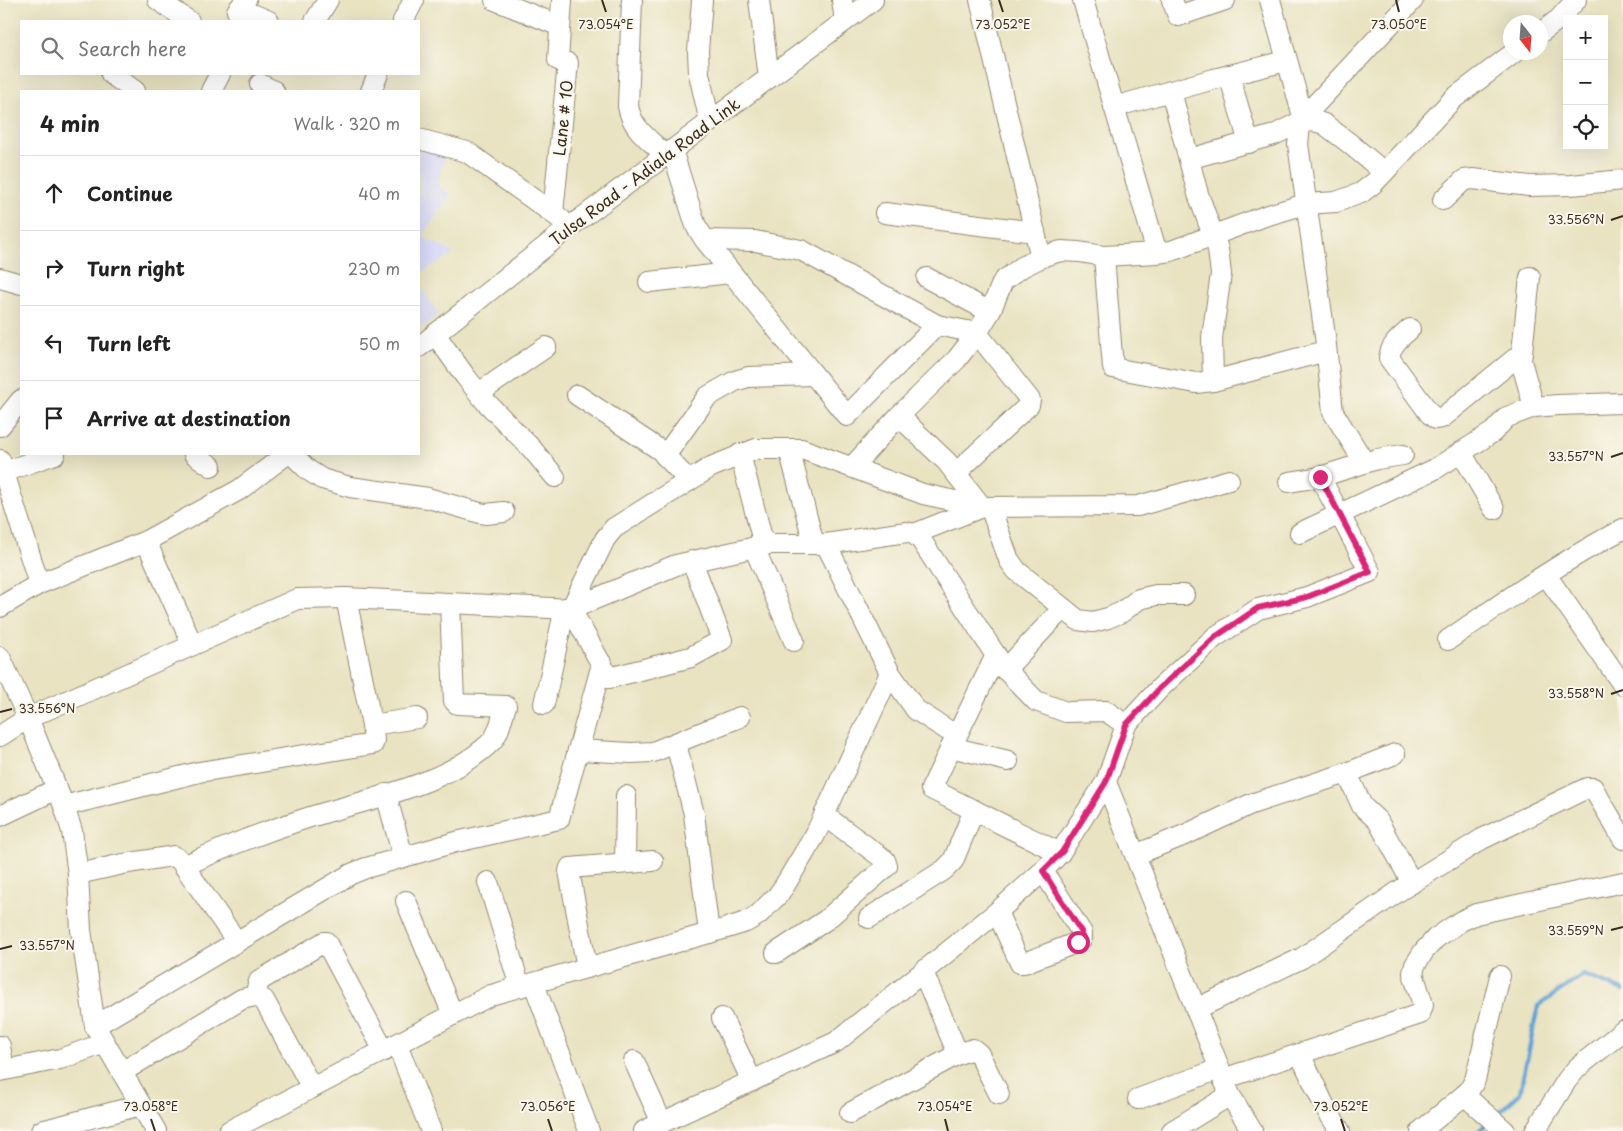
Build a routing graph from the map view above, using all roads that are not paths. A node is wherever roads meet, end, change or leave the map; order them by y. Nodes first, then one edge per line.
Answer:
1 (158, 0) edge
2 (246, 0) edge
3 (328, 0) edge
4 (414, 0) edge
5 (495, 0) edge
6 (562, 0) edge
7 (632, 0) edge
8 (702, 0) edge
9 (759, 0) edge
10 (842, 0) edge
11 (873, 0) edge
12 (980, 0) edge
13 (1083, 0) edge
14 (1172, 0) edge
15 (1225, 0) edge
16 (1270, 0) edge
17 (1413, 0) edge
18 (1576, 0) edge
19 (188, 20) edge
20 (250, 20) edge
21 (250, 20) edge
22 (266, 20) edge
23 (316, 20) edge
24 (404, 20) edge
25 (845, 21) junction
26 (560, 26) junction
27 (1548, 27) edge
28 (1505, 60) edge
29 (1286, 61) junction
30 (112, 75) edge
31 (219, 75) edge
32 (378, 75) edge
33 (1229, 75) junction
34 (769, 78) junction
35 (134, 90) edge
36 (212, 90) edge
37 (371, 90) edge
38 (1171, 91) junction
39 (1114, 107) junction
40 (1304, 120) junction
41 (710, 122) junction
42 (420, 139) edge
43 (1249, 143) junction
44 (668, 153) junction
45 (1189, 159) junction
46 (1384, 172) junction
47 (1623, 180) edge
48 (1443, 200) dead end
49 (1306, 204) junction
50 (553, 213) junction
51 (884, 213) dead end
52 (571, 226) junction
53 (1034, 232) junction
54 (1213, 236) junction
55 (705, 240) junction
56 (1157, 253) junction
57 (1104, 256) junction
58 (1041, 258) junction
59 (731, 273) junction
60 (1530, 277) dead end
61 (0, 278) edge
62 (927, 278) dead end
63 (649, 282) dead end
64 (20, 284) edge
65 (990, 312) junction
66 (937, 325) junction
67 (1410, 328) dead end
68 (977, 333) junction
69 (435, 334) junction
70 (420, 345) edge
71 (546, 347) dead end
72 (1326, 351) junction
73 (1522, 353) junction
74 (814, 375) junction
75 (1212, 381) junction
76 (479, 393) junction
77 (577, 395) dead end
78 (20, 401) edge
79 (1623, 403) edge
80 (1534, 408) junction
81 (899, 416) junction
82 (0, 426) edge
83 (789, 449) junction
84 (1461, 452) junction
85 (740, 454) junction
86 (51, 455) edge
87 (195, 455) edge
88 (286, 455) edge
89 (293, 455) edge
90 (1403, 455) dead end
91 (665, 456) junction
92 (1361, 457) dead end
93 (2, 466) edge
94 (211, 466) dead end
95 (852, 468) junction
96 (956, 473) junction
97 (555, 477) dead end
98 (1320, 477) junction
99 (1229, 480) dead end
100 (689, 481) junction
101 (1289, 482) dead end
102 (986, 507) junction
103 (1494, 509) dead end
104 (504, 512) dead end
105 (1339, 515) junction
106 (1623, 528) edge
107 (1300, 533) dead end
108 (914, 534) junction
109 (146, 541) junction
110 (820, 544) junction
111 (759, 546) junction
112 (692, 561) junction
113 (1546, 575) junction
114 (40, 584) junction
115 (1184, 595) dead end
116 (346, 598) junction
117 (450, 603) junction
118 (0, 607) edge
119 (568, 608) junction
120 (1063, 608) junction
121 (1448, 640) dead end
122 (794, 641) dead end
123 (192, 644) junction
124 (0, 657) edge
125 (1000, 663) junction
126 (602, 664) junction
127 (890, 673) junction
128 (1623, 685) edge
129 (544, 704) dead end
130 (28, 718) junction
131 (417, 718) dead end
132 (740, 718) dead end
133 (372, 725) junction
134 (1126, 725) junction
135 (0, 736) edge
136 (954, 741) junction
137 (676, 744) junction
138 (578, 750) junction
139 (1395, 754) dead end
140 (1008, 761) dead end
141 (1347, 773) junction
142 (1106, 782) junction
143 (386, 794) junction
144 (626, 796) dead end
145 (61, 797) junction
146 (974, 810) junction
147 (824, 815) junction
148 (0, 816) edge
149 (1623, 839) edge
150 (1060, 853) junction
151 (1135, 855) junction
152 (404, 857) junction
153 (653, 861) dead end
154 (625, 863) junction
155 (184, 866) junction
156 (1043, 871) junction
157 (78, 874) junction
158 (488, 882) dead end
159 (1623, 882) edge
160 (1412, 883) junction
161 (406, 901) dead end
162 (997, 912) junction
163 (869, 918) dead end
164 (709, 933) junction
165 (238, 942) junction
166 (776, 954) dead end
167 (587, 968) junction
168 (922, 972) junction
169 (1500, 976) dead end
170 (527, 985) junction
171 (255, 996) junction
172 (1196, 1009) junction
173 (454, 1015) junction
174 (722, 1018) dead end
175 (1623, 1030) edge
176 (100, 1035) junction
177 (0, 1046) edge
178 (390, 1047) junction
179 (958, 1054) junction
180 (1300, 1054) junction
181 (634, 1061) dead end
182 (2, 1070) edge
183 (122, 1072) junction
184 (752, 1081) junction
185 (1224, 1081) junction
186 (312, 1088) junction
187 (999, 1094) dead end
188 (1464, 1095) junction
189 (1138, 1099) dead end
190 (141, 1105) junction
191 (850, 1113) dead end
192 (674, 1123) edge
193 (41, 1131) edge
194 (156, 1131) edge
195 (229, 1131) edge
196 (431, 1131) edge
197 (589, 1131) edge
198 (644, 1131) edge
199 (1172, 1131) edge
200 (1252, 1131) edge
201 (1340, 1131) edge
202 (1421, 1131) edge
203 (1505, 1131) edge
204 (1535, 1131) edge

1 - 19 street
2 - 20 street
3 - 23 street
4 - 24 street
5 - 26 street
6 - 26 street, Lane # 10
7 - 44 street
8 - 41 street
9 - 34 street
10 - 25 street
11 - 25 street, Tulsa Road - Adiala Road Link
12 - 53 street
13 - 39 street
14 - 15 street
16 - 29 street
17 - 40 street
18 - 27 street
21 - 22 street
25 - 34 street, Tulsa Road - Adiala Road Link
26 - 50 street, Lane # 10
28 - 46 street
29 - 33 street
29 - 40 street
30 - 35 street
31 - 36 street
32 - 37 street
33 - 38 street
33 - 43 street
34 - 41 street, Tulsa Road - Adiala Road Link
38 - 39 street
38 - 45 street
39 - 56 street
40 - 43 street
40 - 46 street
40 - 49 street
41 - 44 street, Tulsa Road - Adiala Road Link
42 - 50 street
43 - 45 street
44 - 52 street, Tulsa Road - Adiala Road Link
44 - 55 street
45 - 54 street
46 - 49 street
47 - 48 street
49 - 54 street
49 - 72 street
50 - 52 street
51 - 53 street
52 - 69 street, Tulsa Road - Adiala Road Link
53 - 58 street
54 - 56 street
54 - 75 street
55 - 59 street
55 - 66 street
56 - 57 street
57 - 58 street
57 - 75 street
58 - 65 street
59 - 63 street
59 - 74 street
60 - 73 street
61 - 64 street
62 - 65 street
65 - 68 street
66 - 68 street
66 - 74 street
67 - 73 street
68 - 81 street
68 - 96 street
69 - 70 street, Tulsa Road - Adiala Road Link
69 - 76 street
71 - 76 street
72 - 75 street
72 - 92 street
73 - 80 street
74 - 91 street
76 - 97 street
77 - 91 street
78 - 82 street
79 - 80 street
80 - 84 street
81 - 95 street
81 - 96 street
83 - 85 street
83 - 95 street
83 - 110 street
84 - 103 street
84 - 105 street
85 - 100 street
85 - 111 street
86 - 93 street
87 - 94 street
88 - 109 street
89 - 104 street
90 - 98 street
91 - 100 street
93 - 114 street
95 - 102 street
96 - 102 street
98 - 101 street
98 - 105 street
99 - 102 street
100 - 119 street
102 - 108 street
102 - 120 street
105 - 107 street
105 - 134 street
106 - 113 street
108 - 110 street
108 - 125 street
109 - 114 street
109 - 123 street
110 - 111 street
110 - 127 street
111 - 112 street
111 - 122 street
112 - 119 street
112 - 126 street
113 - 121 street
113 - 128 street
114 - 118 street
115 - 120 street
116 - 117 street
116 - 123 street
116 - 133 street
117 - 119 street
117 - 143 street
119 - 126 street
119 - 129 street
120 - 125 street
123 - 130 street
124 - 130 street
125 - 134 street
125 - 136 street
126 - 138 street
127 - 136 street
127 - 147 street
130 - 135 street
130 - 145 street
131 - 133 street
132 - 137 street
133 - 145 street
134 - 142 street
136 - 140 street
136 - 146 street
137 - 138 street
137 - 164 street
138 - 152 street
139 - 141 street
141 - 151 street
141 - 160 street
142 - 150 street
142 - 151 street
143 - 152 street
143 - 155 street
144 - 154 street
145 - 148 street
145 - 157 street
146 - 150 street
146 - 163 street
147 - 164 street
147 - 166 street
149 - 160 street
150 - 156 street
151 - 172 street
152 - 165 street
153 - 154 street
154 - 167 street
155 - 157 street
155 - 165 street
156 - 162 street
156 - 162 street
157 - 176 street
158 - 170 street
159 - 180 street
160 - 172 street
161 - 173 street
162 - 168 street
164 - 167 street
165 - 176 street
167 - 170 street
168 - 179 street
168 - 184 street
169 - 188 street
170 - 173 street
170 - 197 street
171 - 178 street
171 - 183 street
171 - 186 street
172 - 185 street
173 - 178 street
174 - 184 street
175 - 204 street
176 - 182 street
176 - 183 street
177 - 182 street
178 - 186 street
178 - 196 street
179 - 187 street
179 - 191 street
180 - 185 street
180 - 201 street
181 - 192 street
183 - 190 street
184 - 192 street
185 - 189 street
185 - 199 street
185 - 200 street
186 - 195 street
188 - 202 street
188 - 203 street
190 - 193 street
190 - 194 street
192 - 198 street

